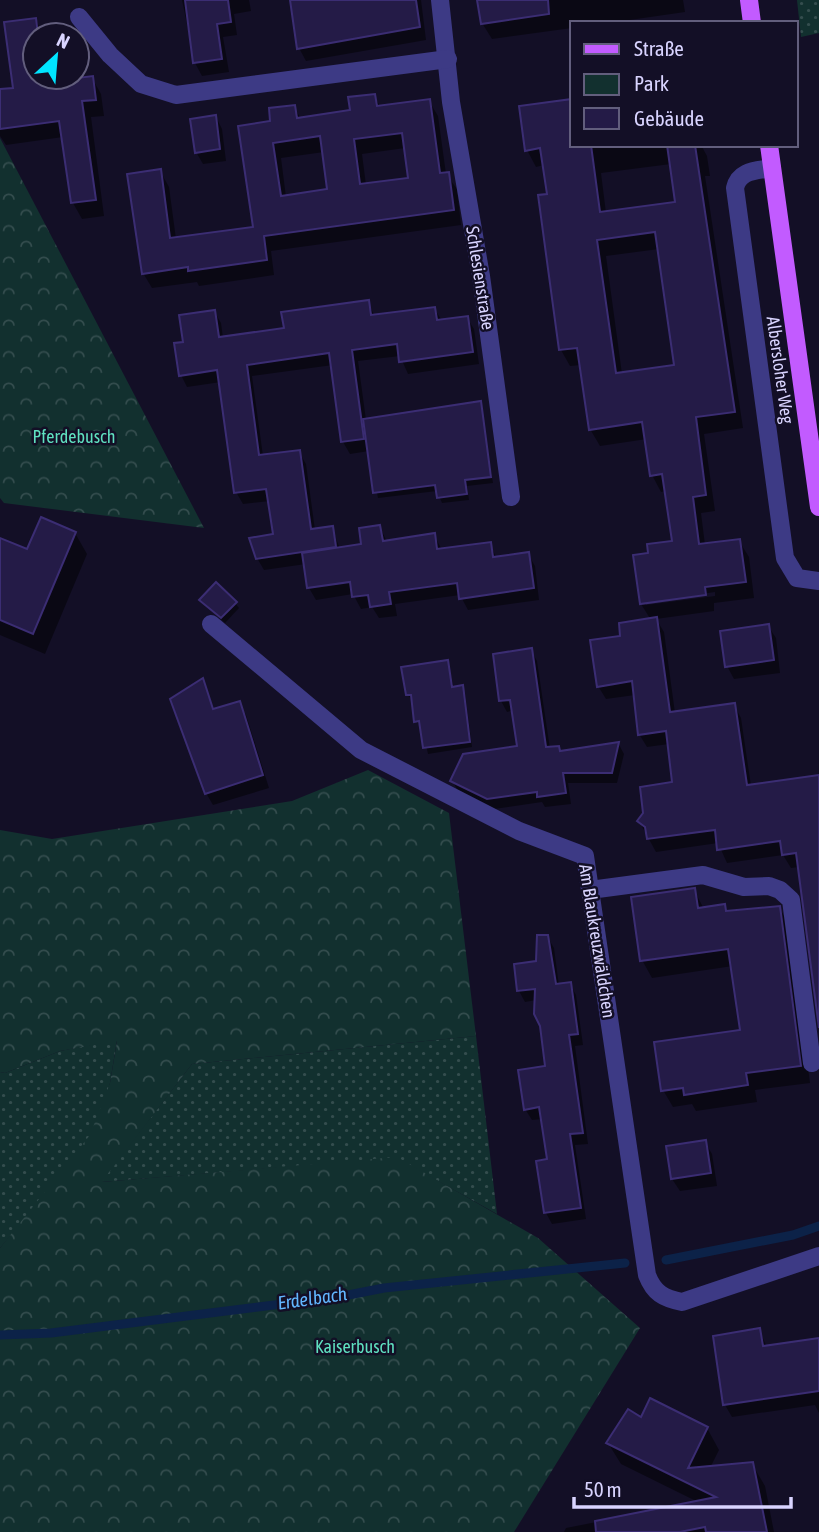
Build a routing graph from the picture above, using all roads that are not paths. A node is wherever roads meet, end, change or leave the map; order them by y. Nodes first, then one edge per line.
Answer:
1 (440, 0) edge
2 (749, 0) edge
3 (79, 17) dead end
4 (752, 21) edge
5 (448, 59) junction
6 (769, 147) edge
7 (772, 168) junction
8 (511, 497) dead end
9 (819, 507) edge
10 (819, 581) edge
11 (211, 624) dead end
12 (590, 890) junction
13 (812, 1063) dead end
14 (819, 1256) edge

1 - 5 street, Schlesienstraße
2 - 4 main road
3 - 5 street
5 - 8 street, Schlesienstraße
6 - 7 main road, Albersloher Weg
7 - 9 main road, Albersloher Weg
7 - 10 street, Albersloher Weg
11 - 12 street, Am Blaukreuzwäldchen
12 - 13 street
12 - 14 street, Am Blaukreuzwäldchen

